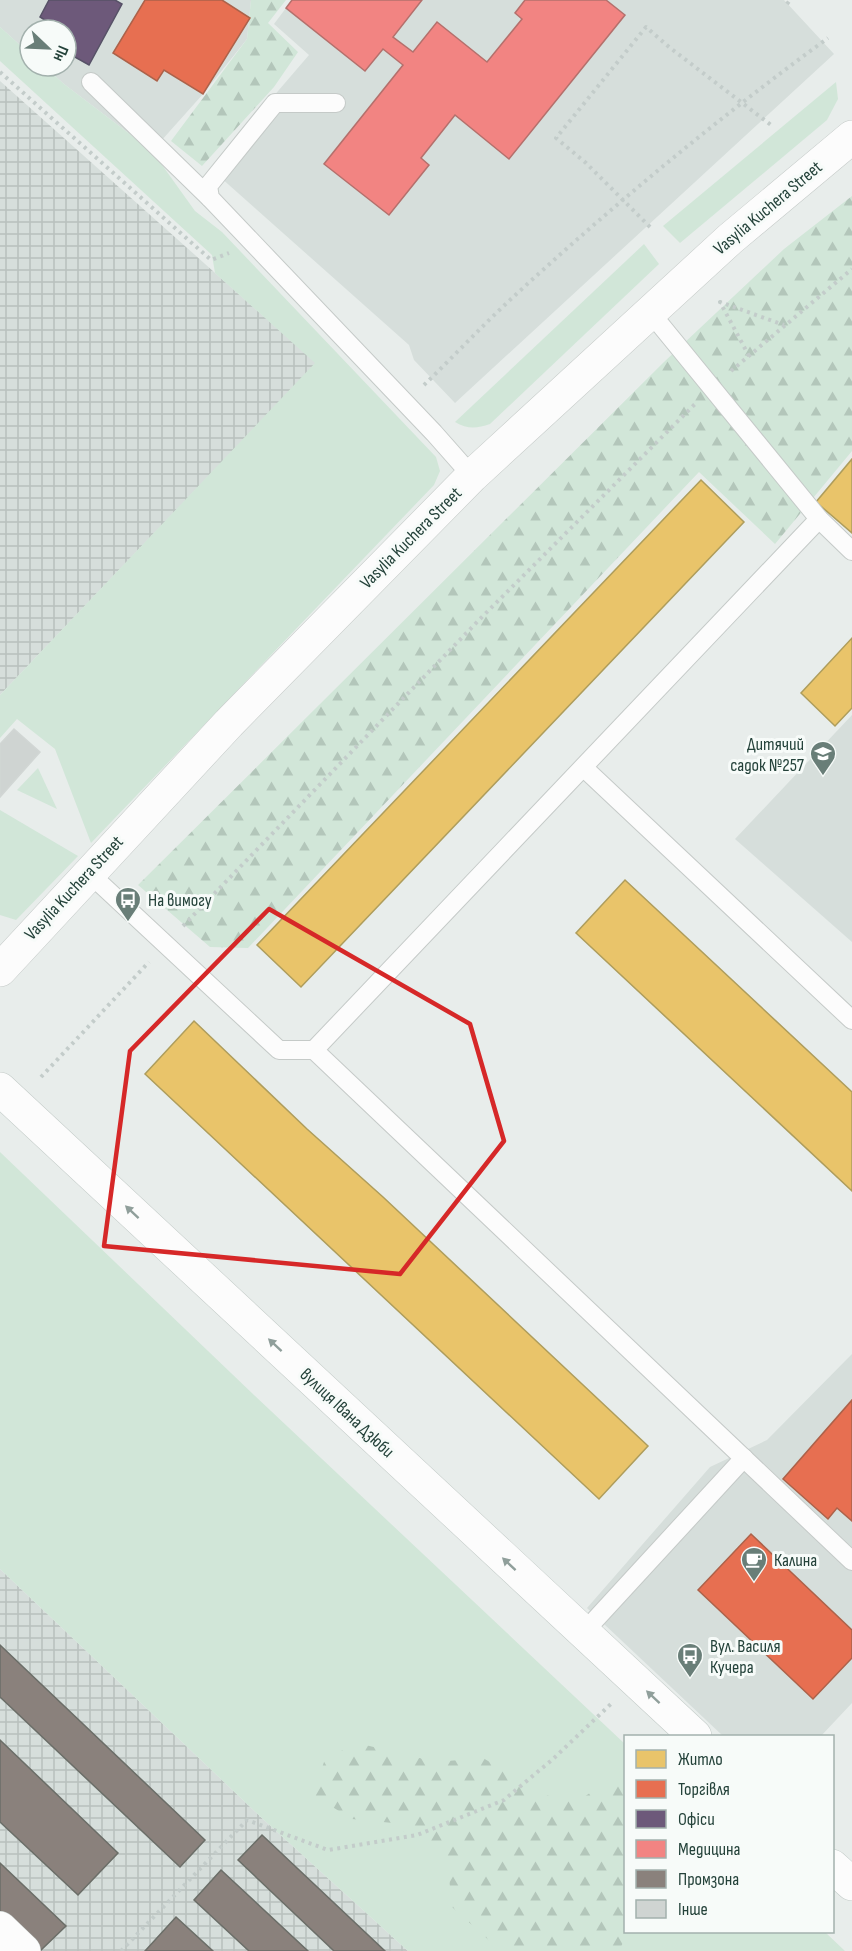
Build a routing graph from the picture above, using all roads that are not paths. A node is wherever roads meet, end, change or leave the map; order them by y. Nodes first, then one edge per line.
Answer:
1 (91, 82) dead end
2 (336, 103) dead end
3 (852, 137) edge
4 (210, 198) junction
5 (652, 310) junction
6 (472, 476) junction
7 (819, 519) junction
8 (852, 551) edge
9 (584, 768) junction
10 (89, 873) junction
11 (0, 970) edge
12 (852, 1020) edge
13 (314, 1050) junction
14 (0, 1089) edge
15 (744, 1458) junction
16 (852, 1561) edge
17 (583, 1633) junction
18 (693, 1735) edge
19 (834, 1868) edge
20 (852, 1884) edge
21 (0, 1928) edge
22 (24, 1951) edge

1 - 4 lane
2 - 4 lane
3 - 5 street, Vasylia Kuchera Street
4 - 6 lane
5 - 6 street, Vasylia Kuchera Street
5 - 7 lane
6 - 10 street, Vasylia Kuchera Street
7 - 8 lane
7 - 9 lane
9 - 12 lane
9 - 13 lane
10 - 11 street, Vasylia Kuchera Street
10 - 13 lane
13 - 15 lane
17 -> 14 street, вулиця Івана Дзюби
15 - 16 lane
15 - 17 lane
18 -> 17 street, вулиця Івана Дзюби
19 - 20 street
21 - 22 street

